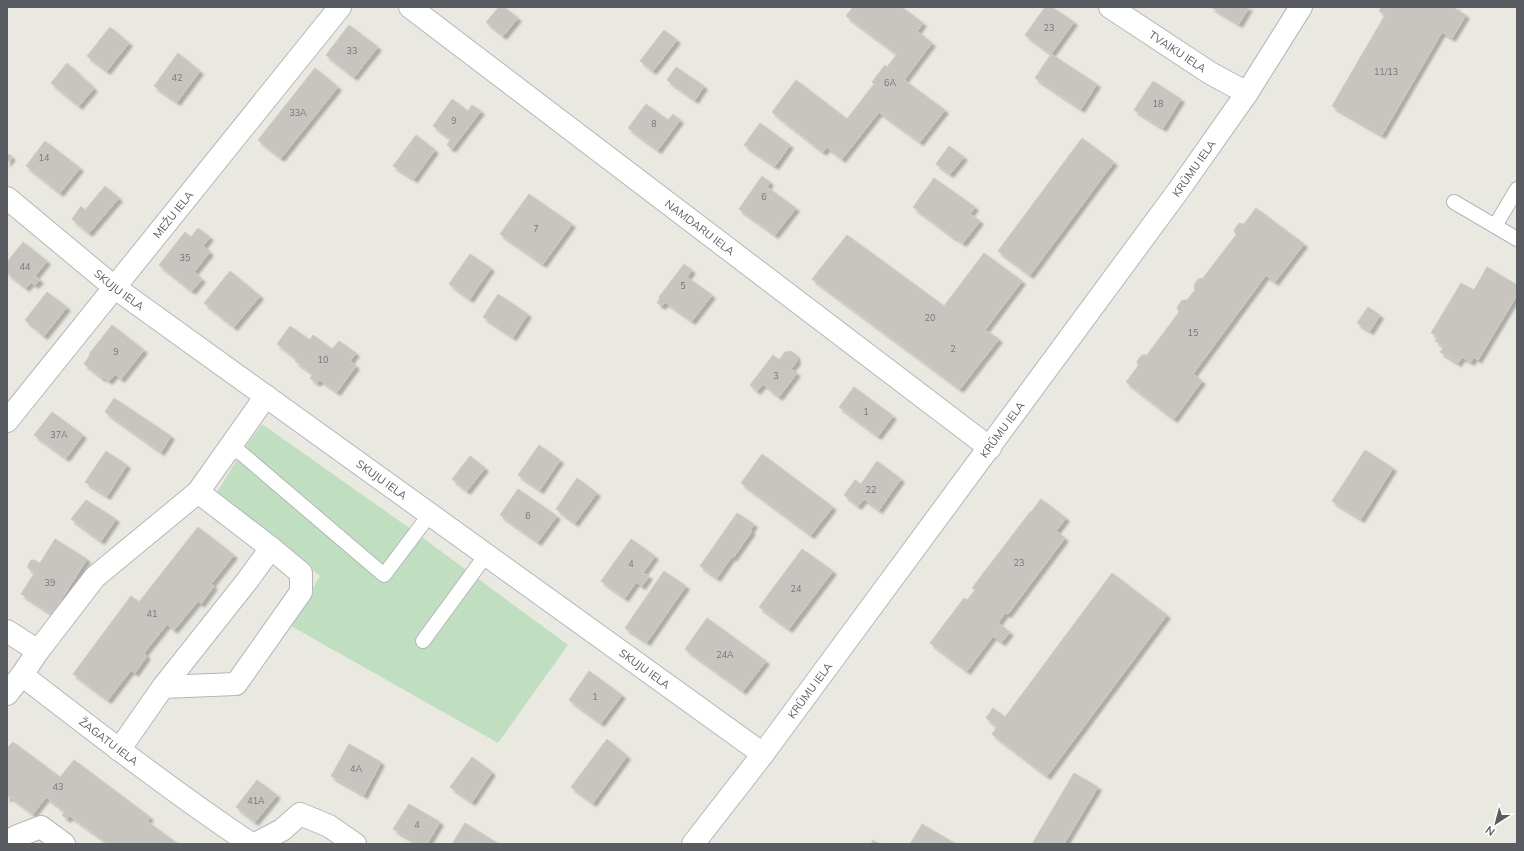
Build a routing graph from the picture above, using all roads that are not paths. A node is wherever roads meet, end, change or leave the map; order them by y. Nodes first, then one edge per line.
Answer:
1 (340, 7) edge
2 (410, 7) edge
3 (1110, 7) edge
4 (1301, 7) edge
5 (1247, 93) junction
6 (1517, 189) edge
7 (7, 198) edge
8 (1454, 202) dead end
9 (1495, 226) junction
10 (1517, 239) edge
11 (114, 287) junction
12 (266, 396) junction
13 (7, 421) edge
14 (990, 448) junction
15 (229, 449) junction
16 (198, 492) junction
17 (430, 514) junction
18 (271, 548) junction
19 (486, 555) junction
20 (7, 631) edge
21 (423, 641) dead end
22 (38, 651) junction
23 (22, 675) junction
24 (163, 687) junction
25 (7, 694) edge
26 (119, 750) junction
27 (763, 754) junction
28 (11, 838) edge
29 (64, 844) edge
30 (251, 844) edge
31 (255, 844) edge
32 (355, 844) edge
33 (693, 844) edge

1 - 11 street, MEŽU IELA
2 - 14 street, NAMDARU IELA
3 - 5 street, TVAIKU IELA
4 - 5 street, KRŪMU IELA
5 - 14 street, KRŪMU IELA
6 - 9 lane
7 - 11 street, SKUJU IELA
8 - 9 lane
9 - 10 lane
11 - 12 street, SKUJU IELA
11 - 13 street, MEŽU IELA
12 - 15 street
12 - 17 street, SKUJU IELA
14 - 27 street, KRŪMU IELA
15 - 16 street
15 - 17 lane
16 - 18 street
16 - 22 street
17 - 19 street, SKUJU IELA
18 - 24 street
18 - 24 street
19 - 21 lane
19 - 27 street, SKUJU IELA
20 - 22 street
22 - 23 street
23 - 25 street
23 - 26 street, ŽAGATU IELA
24 - 26 street
26 - 30 street, ŽAGATU IELA
27 - 33 street, KRŪMU IELA
28 - 29 street
31 - 32 street

